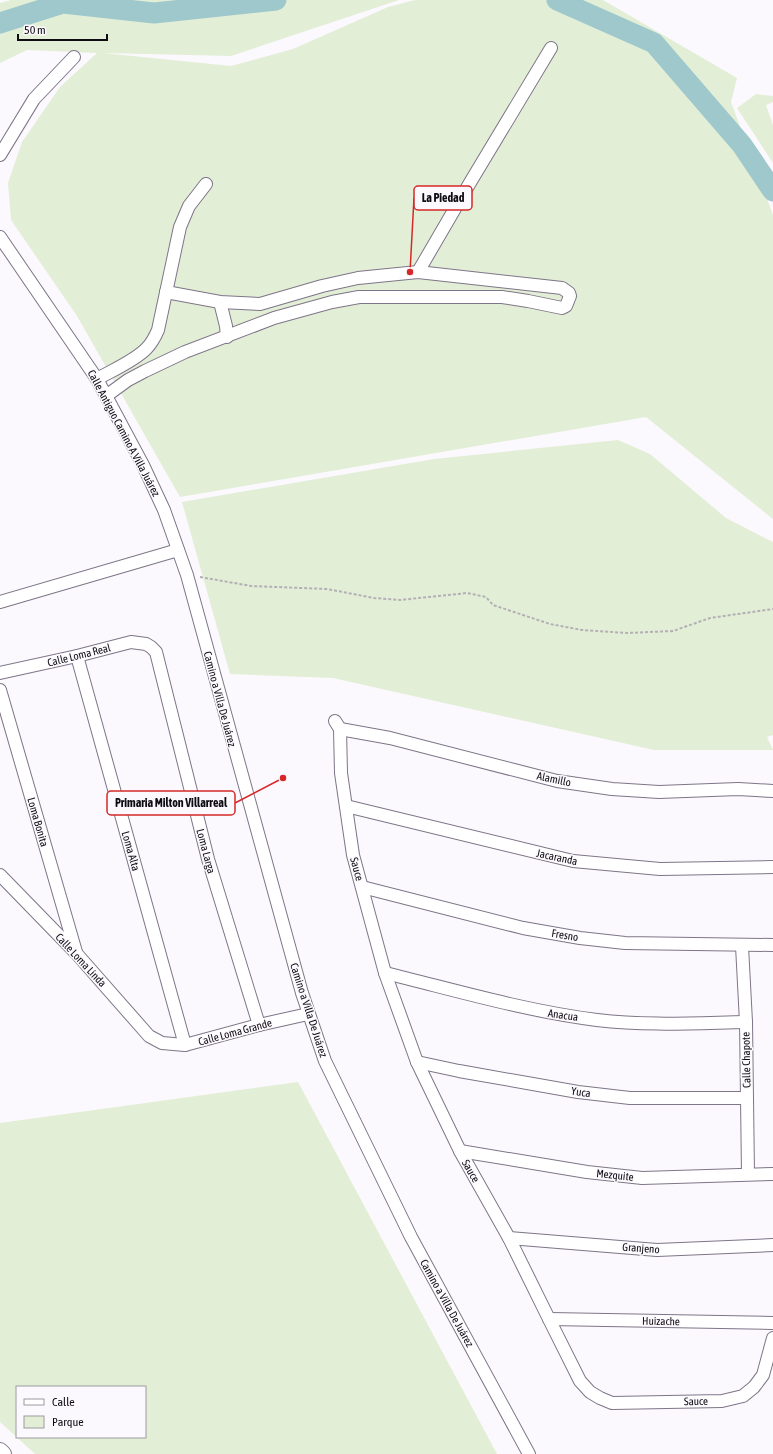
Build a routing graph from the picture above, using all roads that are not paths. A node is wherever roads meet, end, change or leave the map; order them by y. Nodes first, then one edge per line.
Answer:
1 (551, 48) dead end
2 (74, 57) dead end
3 (0, 155) edge
4 (206, 184) dead end
5 (0, 237) edge
6 (418, 272) junction
7 (358, 278) junction
8 (166, 292) junction
9 (359, 297) junction
10 (220, 302) junction
11 (227, 337) junction
12 (97, 379) junction
13 (106, 396) junction
14 (172, 533) joint
15 (178, 550) junction
16 (0, 602) edge
17 (156, 652) joint
18 (77, 656) junction
19 (0, 673) edge
20 (0, 690) edge
21 (337, 725) joint
22 (773, 791) edge
23 (346, 806) junction
24 (773, 867) edge
25 (0, 875) edge
26 (362, 887) junction
27 (773, 945) edge
28 (742, 946) junction
29 (76, 953) junction
30 (384, 973) junction
31 (308, 1014) junction
32 (746, 1022) junction
33 (259, 1025) junction
34 (162, 1043) joint
35 (186, 1045) junction
36 (417, 1062) junction
37 (747, 1098) junction
38 (460, 1151) junction
39 (748, 1174) junction
40 (773, 1174) edge
41 (509, 1238) junction
42 (773, 1245) edge
43 (548, 1319) junction
44 (773, 1323) edge
45 (773, 1338) edge
46 (0, 1451) edge
47 (3, 1454) edge
48 (529, 1454) edge

1 - 6 street
2 - 3 street
4 - 8 street
5 - 12 street, Calle Antiguo Camino A Villa Juárez
6 - 7 street
6 - 9 street
7 - 9 street
7 - 10 street
8 - 10 street
8 - 12 street
9 - 11 street
10 - 11 street
11 - 13 street
12 - 13 street, Calle Antiguo Camino A Villa Juárez
13 - 14 street, Calle Antiguo Camino A Villa Juárez
14 - 15 street, Camino a Villa De Juárez
15 - 16 street
15 - 31 street, Camino a Villa De Juárez
17 - 18 street, Calle Loma Real
17 - 33 street, Loma Larga
18 - 19 street, Calle Loma Real
18 - 35 street, Loma Alta
20 - 29 street, Loma Bonita
21 - 22 street, Alamillo
21 - 23 street, Sauce
23 - 24 street, Jacaranda
23 - 26 street, Sauce
25 - 29 street, Calle Loma Linda
26 - 28 street, Fresno
26 - 30 street, Sauce
27 - 28 street, Fresno
28 - 32 street, Calle Chapote
29 - 34 street, Calle Loma Linda
30 - 32 street, Anacua
30 - 36 street, Sauce
31 - 33 street, Calle Loma Grande
31 - 48 street, Camino a Villa De Juárez
32 - 37 street, Calle Chapote
33 - 35 street, Calle Loma Grande
34 - 35 street, Calle Loma Grande
36 - 37 street, Yuca
36 - 38 street, Sauce
37 - 39 street, Calle Chapote
38 - 39 street, Mezquite
38 - 41 street, Sauce
39 - 40 street, Mezquite
41 - 42 street, Granjeno
41 - 43 street, Sauce
43 - 44 street, Huizache
43 - 45 street, Sauce
46 - 47 main road

